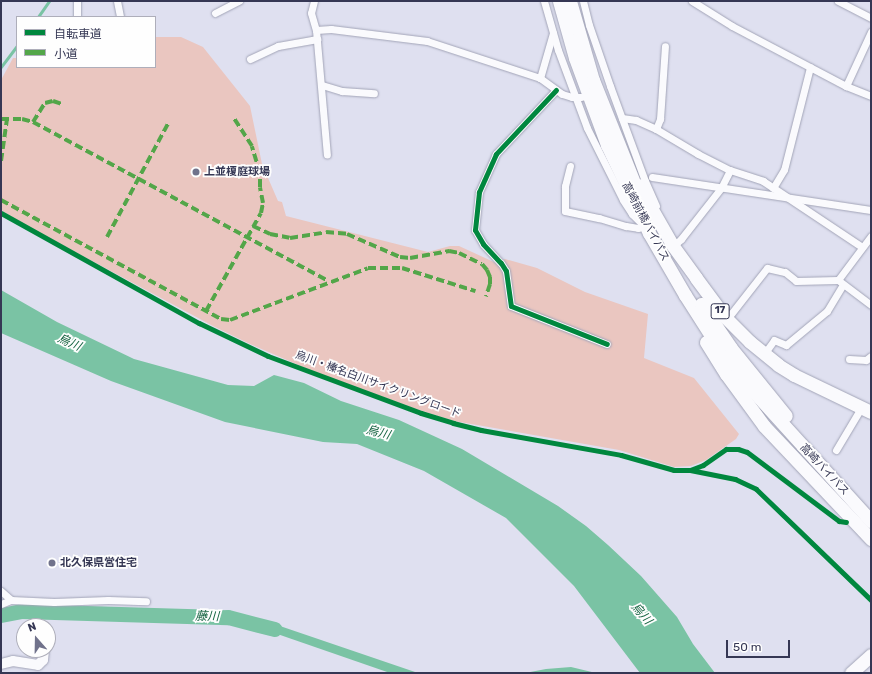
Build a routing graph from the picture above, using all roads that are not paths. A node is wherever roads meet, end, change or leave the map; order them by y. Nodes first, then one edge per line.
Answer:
1 (77, 1) edge
2 (117, 1) edge
3 (239, 1) edge
4 (314, 1) edge
5 (542, 1) edge
6 (559, 1) edge
7 (570, 1) edge
8 (583, 1) edge
9 (692, 1) edge
10 (838, 1) edge
11 (702, 4) edge
12 (215, 13) dead end
13 (77, 16) edge
14 (120, 16) edge
15 (871, 18) edge
16 (316, 30) junction
17 (871, 32) edge
18 (553, 33) junction
19 (317, 39) junction
20 (665, 46) dead end
21 (250, 59) dead end
22 (810, 67) junction
23 (540, 78) junction
24 (322, 85) junction
25 (610, 86) junction
26 (846, 86) junction
27 (602, 89) dead end
28 (556, 90) junction
29 (374, 93) dead end
30 (871, 96) edge
31 (578, 97) junction
32 (622, 118) junction
33 (656, 129) junction
34 (327, 155) dead end
35 (570, 166) dead end
36 (627, 166) junction
37 (730, 170) junction
38 (652, 177) dead end
39 (721, 188) junction
40 (773, 188) junction
41 (789, 198) junction
42 (871, 210) edge
43 (645, 226) junction
44 (871, 236) edge
45 (673, 246) junction
46 (862, 247) junction
47 (840, 282) junction
48 (685, 295) junction
49 (869, 303) edge
50 (722, 323) junction
51 (608, 344) dead end
52 (764, 354) junction
53 (871, 356) edge
54 (849, 359) dead end
55 (866, 410) edge
56 (781, 416) junction
57 (836, 450) dead end
58 (871, 511) edge
59 (871, 521) edge
60 (871, 540) edge
61 (1, 591) edge
62 (11, 600) junction
63 (146, 601) dead end
64 (1, 604) edge
65 (871, 655) edge
66 (43, 658) edge
67 (871, 662) edge
68 (1, 664) edge
69 (851, 673) edge
70 (857, 673) edge

1 - 13 street
2 - 14 street
3 - 12 street
4 - 16 street
5 - 18 street
6 - 43 highway, 高崎前橋バイパス / 17
7 - 36 highway, 高崎前橋バイパス / 17
8 - 25 street
9 - 11 street
10 - 15 street
11 - 22 street
16 - 19 street
16 - 23 street
17 - 26 street
18 - 23 street
18 - 31 street
19 - 21 street
19 - 24 street
20 - 33 street
22 - 26 street
22 - 40 street
23 - 28 street
24 - 29 street
24 - 34 street
25 - 27 street
25 - 32 street
26 - 30 street
28 - 31 street
28 - 51 street
31 - 43 street
32 - 33 street
32 - 45 street
33 - 37 street
35 - 43 street
36 - 45 highway, 17
36 - 50 highway, 高崎前橋バイパス / 17
37 - 39 street
37 - 40 street
38 - 39 street
39 - 41 street
39 - 45 street
40 - 41 street
41 - 42 street
41 - 46 street
43 - 48 highway, 高崎前橋バイパス / 17
44 - 46 street
45 - 50 highway, 17
46 - 47 street
47 - 49 street
47 - 50 street
47 - 52 street
48 - 56 highway, 高崎前橋バイパス / 17
48 - 60 highway, 17
50 - 52 highway, 17
50 - 56 highway, 高崎前橋バイパス / 17
52 - 55 highway, 17
53 - 54 street
55 - 57 street
56 - 58 highway, 高崎バイパス / 17
56 - 59 highway, 高崎バイパス / 17
61 - 62 street
62 - 63 street
62 - 64 street
65 - 69 highway
66 - 68 street
67 - 70 highway

